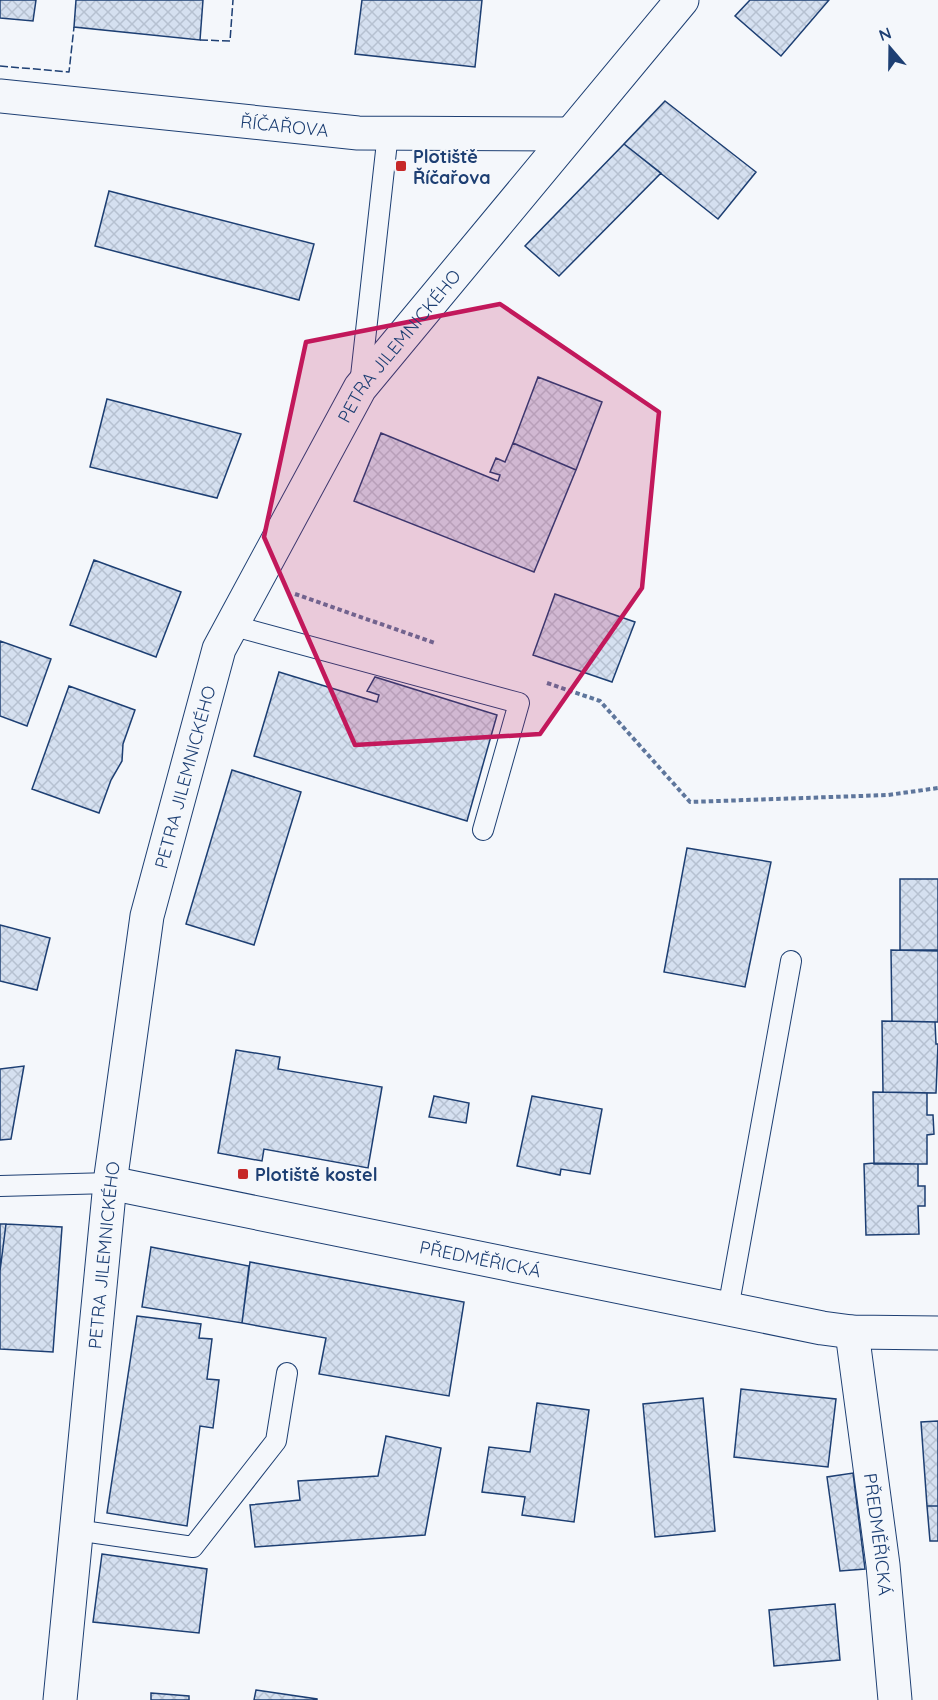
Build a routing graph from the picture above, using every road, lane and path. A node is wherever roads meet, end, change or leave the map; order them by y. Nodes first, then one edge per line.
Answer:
1 (682, 0) edge
2 (0, 96) edge
3 (388, 133) junction
4 (570, 134) junction
5 (360, 388) junction
6 (256, 580) junction
7 (234, 626) junction
8 (445, 646) dead end
9 (545, 682) dead end
10 (938, 788) edge
11 (483, 830) dead end
12 (791, 961) dead end
13 (110, 1183) junction
14 (0, 1186) edge
15 (728, 1309) junction
16 (852, 1332) junction
17 (938, 1333) edge
18 (287, 1373) dead end
19 (76, 1530) junction
20 (60, 1700) edge
21 (895, 1700) edge

1 - 4 street, PETRA JILEMNICKÉHO
2 - 3 street, ŘÍČAŘOVA
3 - 4 street, ŘÍČAŘOVA
3 - 5 lane
4 - 5 street, PETRA JILEMNICKÉHO
5 - 6 street, PETRA JILEMNICKÉHO
6 - 7 street, PETRA JILEMNICKÉHO
6 - 8 path
7 - 11 lane
7 - 13 street, PETRA JILEMNICKÉHO
9 - 10 path
12 - 15 lane
13 - 14 lane
13 - 15 street, PŘEDMĚŘICKÁ
13 - 19 street, PETRA JILEMNICKÉHO
15 - 16 street, PŘEDMĚŘICKÁ
16 - 17 street, PŘEDMĚŘICKÁ
16 - 21 street, PŘEDMĚŘICKÁ
18 - 19 lane
19 - 20 street, PETRA JILEMNICKÉHO

